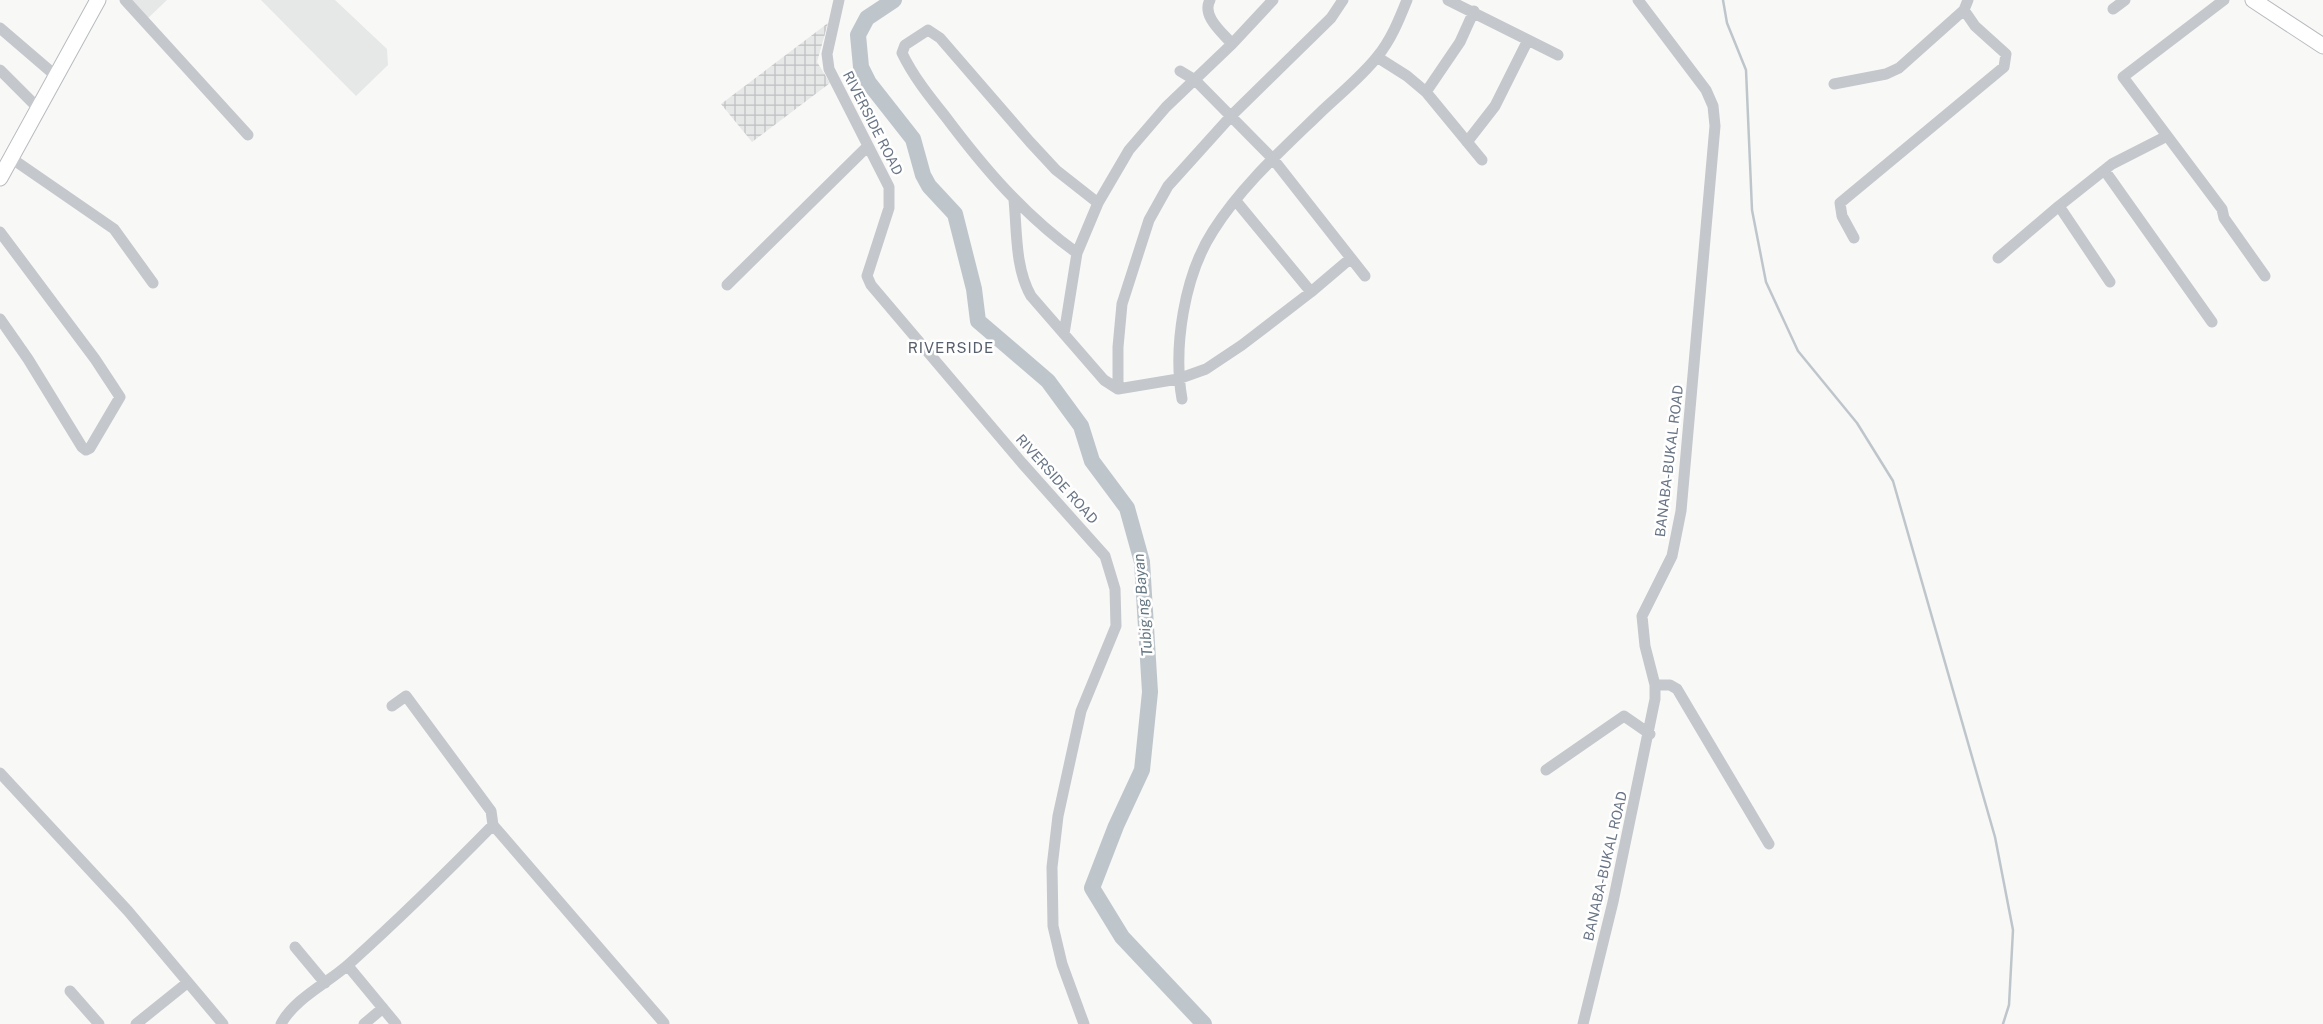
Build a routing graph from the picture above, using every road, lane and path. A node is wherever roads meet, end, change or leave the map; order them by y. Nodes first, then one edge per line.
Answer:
1 (98, 0) edge
2 (125, 0) edge
3 (839, 0) edge
4 (1210, 0) edge
5 (1273, 0) edge
6 (1343, 0) edge
7 (1407, 0) edge
8 (1448, 0) edge
9 (1638, 0) edge
10 (2126, 0) edge
11 (2224, 0) edge
12 (2255, 0) edge
13 (1966, 5) edge
14 (2113, 10) dead end
15 (1474, 11) junction
16 (0, 28) edge
17 (1528, 40) junction
18 (1232, 44) junction
19 (2323, 46) edge
20 (1558, 55) dead end
21 (1377, 58) junction
22 (0, 70) edge
23 (1180, 71) dead end
24 (56, 76) junction
25 (1195, 80) junction
26 (1834, 84) dead end
27 (1426, 92) junction
28 (37, 107) junction
29 (1232, 115) junction
30 (248, 135) dead end
31 (2167, 136) junction
32 (1467, 142) junction
33 (868, 146) junction
34 (11, 158) junction
35 (1273, 159) junction
36 (1482, 160) dead end
37 (2105, 172) junction
38 (0, 178) edge
39 (1014, 200) junction
40 (1236, 201) junction
41 (1098, 203) junction
42 (2058, 206) junction
43 (0, 232) edge
44 (1854, 238) dead end
45 (1078, 253) junction
46 (1350, 258) junction
47 (1998, 258) dead end
48 (1365, 276) dead end
49 (2265, 276) dead end
50 (2110, 282) dead end
51 (152, 283) dead end
52 (727, 285) dead end
53 (1311, 292) junction
54 (0, 319) edge
55 (2212, 322) dead end
56 (1064, 334) junction
57 (1178, 379) junction
58 (1118, 389) junction
59 (1182, 399) dead end
60 (1655, 684) junction
61 (392, 706) dead end
62 (1650, 734) junction
63 (1546, 770) dead end
64 (0, 773) edge
65 (493, 825) junction
66 (1769, 844) dead end
67 (295, 947) dead end
68 (348, 966) junction
69 (187, 983) junction
70 (325, 983) junction
71 (70, 992) dead end
72 (383, 1008) junction
73 (284, 1022) edge
74 (664, 1023) edge
75 (99, 1024) edge
76 (136, 1024) edge
77 (223, 1024) edge
78 (364, 1024) edge
79 (396, 1024) edge
80 (1084, 1024) edge
81 (1583, 1024) edge

1 - 24 main road
2 - 30 street
3 - 33 street, RIVERSIDE ROAD
4 - 18 street
5 - 18 street
6 - 29 street
7 - 21 street
8 - 15 street
9 - 60 street, BANABA-BUKAL ROAD
10 - 14 street
11 - 31 street
12 - 19 main road
13 - 26 street
13 - 44 street
15 - 17 street
15 - 27 street
16 - 24 street
17 - 20 street
17 - 32 street
18 - 25 street
21 - 27 street
21 - 35 street
22 - 28 street
23 - 25 street
24 - 28 main road
25 - 29 street
25 - 41 street
27 - 32 street
28 - 34 main road
29 - 35 street
29 - 58 street
31 - 37 street
31 - 49 street
32 - 36 street
33 - 52 street
33 - 80 street, RIVERSIDE ROAD
34 - 38 main road
34 - 51 street
35 - 40 street
35 - 46 street
37 - 42 street
37 - 55 street
39 - 41 street
39 - 45 street
39 - 56 street
40 - 53 street
40 - 57 street
41 - 45 street
42 - 47 street
42 - 50 street
43 - 54 street
45 - 56 street
46 - 48 street
46 - 53 street
53 - 57 street
56 - 58 street
57 - 58 street
57 - 59 street
60 - 62 street, BANABA-BUKAL ROAD
60 - 66 street
61 - 65 street
62 - 63 street
62 - 81 street, BANABA-BUKAL ROAD
64 - 69 street
65 - 68 street
65 - 74 street
67 - 70 street
68 - 70 street
68 - 72 street
69 - 76 street
69 - 77 street
70 - 73 street
71 - 75 street
72 - 78 street
72 - 79 street

